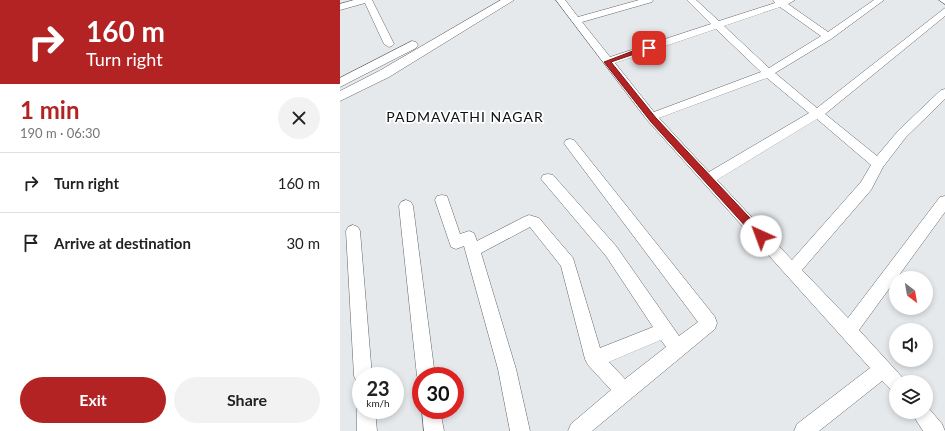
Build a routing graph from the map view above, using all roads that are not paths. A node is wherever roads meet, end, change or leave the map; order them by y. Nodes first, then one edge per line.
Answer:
1 (364, 0) edge
2 (368, 0) edge
3 (491, 0) edge
4 (509, 0) edge
5 (560, 0) edge
6 (649, 0) edge
7 (691, 0) edge
8 (880, 0) edge
9 (783, 1) edge
10 (340, 7) edge
11 (945, 11) edge
12 (576, 21) junction
13 (718, 24) junction
14 (828, 37) junction
15 (389, 44) dead end
16 (607, 62) junction
17 (768, 73) junction
18 (340, 83) edge
19 (945, 93) edge
20 (340, 98) edge
21 (817, 114) junction
22 (651, 117) junction
23 (570, 143) dead end
24 (878, 164) junction
25 (548, 178) dead end
26 (708, 179) junction
27 (442, 200) dead end
28 (945, 201) edge
29 (406, 206) dead end
30 (353, 231) dead end
31 (473, 250) junction
32 (793, 270) junction
33 (665, 330) junction
34 (849, 330) junction
35 (677, 348) junction
36 (594, 359) junction
37 (362, 367) edge
38 (425, 367) edge
39 (884, 368) junction
40 (890, 375) edge
41 (624, 391) junction
42 (366, 419) edge
43 (432, 419) edge
44 (926, 419) edge
45 (945, 428) edge
46 (367, 431) edge
47 (434, 431) edge
48 (520, 431) edge
49 (578, 431) edge
50 (804, 431) edge
51 (935, 431) edge
52 (944, 431) edge

1 - 10 street
2 - 15 street
3 - 18 street
4 - 20 street
5 - 12 street
6 - 12 street
7 - 13 street
8 - 14 street
9 - 13 street
9 - 14 street
11 - 21 street
12 - 16 street
13 - 16 street
13 - 17 street
14 - 17 street
16 - 22 street
17 - 21 street
17 - 22 street
19 - 24 street
21 - 24 street
21 - 26 street
22 - 26 street
23 - 35 street
24 - 32 street
25 - 33 street
26 - 32 street
27 - 31 street
28 - 34 street
29 - 38 street
30 - 37 street
31 - 36 street
31 - 48 street
32 - 34 street
33 - 35 street
33 - 36 street
34 - 39 street
35 - 41 street
36 - 41 street
39 - 40 street
39 - 50 street
41 - 49 street
42 - 46 street
43 - 47 street
44 - 51 street
45 - 52 street

